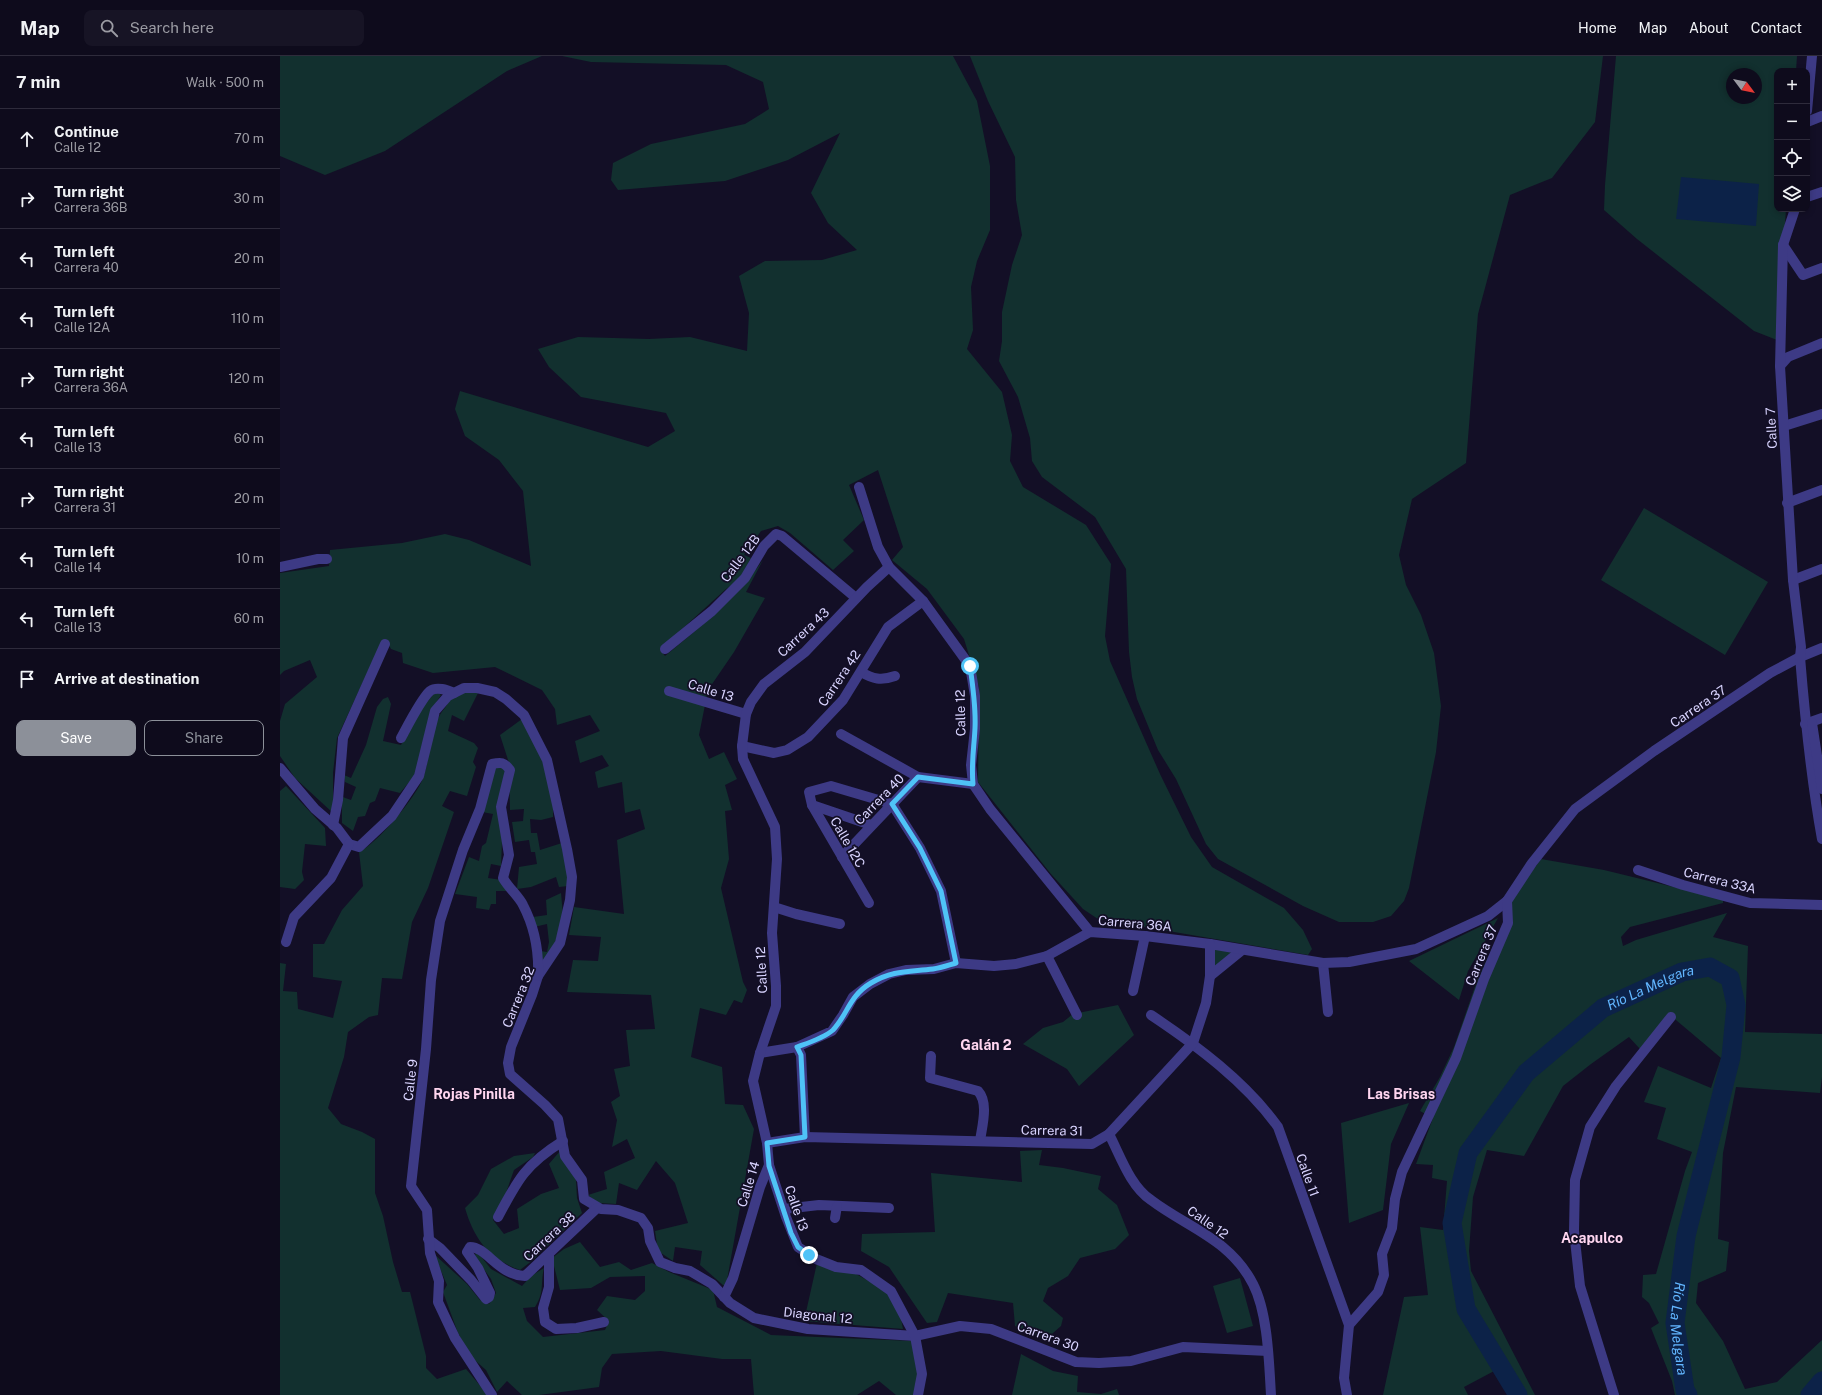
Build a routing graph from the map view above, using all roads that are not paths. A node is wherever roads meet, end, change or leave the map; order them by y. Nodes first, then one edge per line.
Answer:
1 (1812, 56) edge
2 (1808, 104) edge
3 (1822, 116) edge
4 (1810, 121) edge
5 (1822, 192) edge
6 (1810, 196) edge
7 (1795, 212) edge
8 (1783, 244) junction
9 (1822, 268) edge
10 (1822, 343) edge
11 (1780, 366) junction
12 (1822, 414) edge
13 (1784, 426) junction
14 (859, 487) dead end
15 (1822, 490) edge
16 (1787, 503) junction
17 (327, 559) dead end
18 (280, 567) edge
19 (889, 567) junction
20 (1822, 569) edge
21 (1793, 580) junction
22 (856, 598) junction
23 (923, 601) junction
24 (385, 644) dead end
25 (1822, 648) edge
26 (665, 650) dead end
27 (1802, 653) junction
28 (861, 672) junction
29 (895, 676) dead end
30 (669, 691) dead end
31 (454, 693) junction
32 (746, 714) junction
33 (1822, 718) edge
34 (1809, 723) junction
35 (842, 734) dead end
36 (401, 738) dead end
37 (742, 746) junction
38 (280, 768) edge
39 (918, 777) junction
40 (973, 784) junction
41 (1822, 789) edge
42 (1818, 796) edge
43 (892, 804) junction
44 (812, 805) junction
45 (333, 825) junction
46 (871, 825) junction
47 (1822, 839) edge
48 (349, 844) junction
49 (842, 857) junction
50 (1638, 870) dead end
51 (1507, 901) junction
52 (869, 903) dead end
53 (1822, 905) edge
54 (774, 907) junction
55 (840, 924) dead end
56 (1090, 932) junction
57 (1145, 936) junction
58 (286, 942) dead end
59 (1210, 944) junction
60 (1242, 950) junction
61 (1047, 956) junction
62 (956, 963) junction
63 (1323, 963) junction
64 (538, 976) junction
65 (1210, 976) junction
66 (1133, 991) dead end
67 (1328, 1012) dead end
68 (1077, 1015) dead end
69 (1151, 1015) dead end
70 (1671, 1017) dead end
71 (1193, 1043) junction
72 (797, 1047) junction
73 (760, 1053) junction
74 (930, 1056) dead end
75 (1109, 1134) junction
76 (805, 1137) junction
77 (563, 1141) junction
78 (980, 1141) junction
79 (767, 1143) junction
80 (769, 1166) junction
81 (837, 1206) junction
82 (598, 1208) junction
83 (889, 1208) dead end
84 (784, 1209) junction
85 (498, 1217) dead end
86 (834, 1218) dead end
87 (428, 1239) junction
88 (549, 1254) junction
89 (724, 1297) junction
90 (604, 1322) dead end
91 (1349, 1326) junction
92 (915, 1336) junction
93 (1268, 1351) junction
94 (492, 1395) edge
95 (918, 1395) edge
96 (1271, 1395) edge
97 (1347, 1395) edge
98 (1614, 1395) edge

1 - 2 street
3 - 4 street
5 - 6 street
7 - 8 street, Calle 7
8 - 9 street
8 - 11 street, Calle 7
10 - 11 street
11 - 13 street, Calle 7
12 - 13 street
13 - 16 street, Calle 7
14 - 19 street, Calle 12
15 - 16 street
16 - 21 street, Calle 7
17 - 18 street
19 - 22 street, Carrera 43
19 - 23 street, Calle 12
20 - 21 street
21 - 27 street, Calle 7
22 - 26 street, Calle 12B
22 - 32 street, Carrera 43
23 - 28 street, Carrera 42
23 - 40 street, Calle 12
24 - 45 street
25 - 27 street, Carrera 37
27 - 34 street, Calle 7
27 - 51 street, Carrera 37
28 - 29 street
28 - 37 street, Carrera 42
30 - 32 street, Calle 13
31 - 36 street
31 - 48 street, Carrera 32
31 - 64 street, Carrera 32
32 - 37 street, Carrera 43
33 - 34 street
34 - 41 street, Calle 7
34 - 42 street, Calle 7
35 - 39 street
37 - 54 street, Calle 12
38 - 45 street
39 - 40 street
39 - 43 street, Carrera 40
40 - 56 street, Calle 12
42 - 47 street, Calle 7
43 - 44 street, Calle 12C
43 - 46 street, Carrera 40
43 - 62 street
44 - 46 street
44 - 49 street, Calle 12C
45 - 48 street
46 - 49 street, Carrera 40
48 - 58 street
49 - 52 street, Calle 12C
50 - 53 street, Carrera 33A
51 - 63 street, Carrera 36A
51 - 91 street, Carrera 37
54 - 55 street
54 - 73 street, Calle 12
56 - 57 street, Carrera 36A
56 - 61 street, Carrera 36A
57 - 59 street, Carrera 36A
57 - 66 street
59 - 60 street, Carrera 36A
59 - 65 street, Carrera 31
60 - 63 street, Carrera 36A
60 - 65 street
61 - 62 street, Carrera 36A
61 - 68 street
62 - 72 street, Carrera 36A
63 - 67 street
64 - 77 street, Carrera 32
64 - 87 street, Calle 9
65 - 71 street, Carrera 31
69 - 71 street, Calle 11
70 - 98 street
71 - 75 street, Carrera 31
71 - 91 street, Calle 11
72 - 73 street, Carrera 36A
72 - 76 street
73 - 79 street, Calle 14
74 - 78 street
75 - 78 street, Carrera 31
75 - 93 street, Calle 12
76 - 78 street, Carrera 31
76 - 79 street, Carrera 31
77 - 82 street, Carrera 32
77 - 85 street
79 - 80 street, Calle 14
80 - 84 street, Calle 13
80 - 89 street, Calle 14
81 - 83 street
81 - 84 street
81 - 86 street
82 - 88 street, Carrera 38
82 - 89 street
84 - 92 street, Calle 13
87 - 88 street, Carrera 38
87 - 94 street, Calle 9
88 - 90 street
89 - 92 street, Diagonal 12
91 - 97 street, Calle 11
92 - 93 street, Carrera 30
92 - 95 street, Calle 13
93 - 96 street, Calle 12

